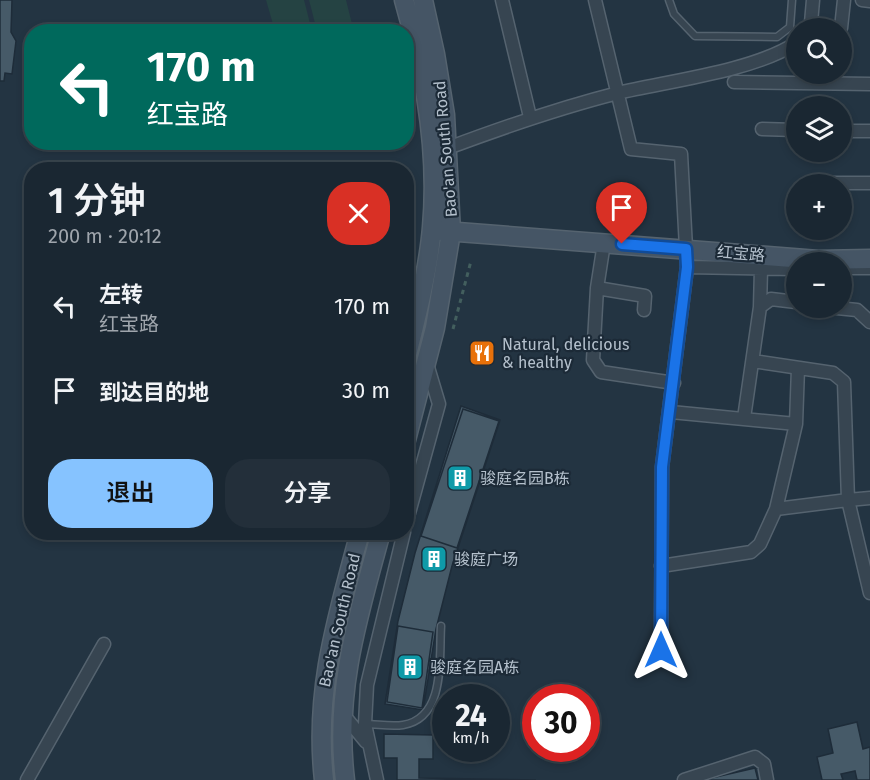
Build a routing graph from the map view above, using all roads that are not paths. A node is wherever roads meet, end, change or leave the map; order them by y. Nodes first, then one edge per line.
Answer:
1 (404, 0) edge
2 (423, 0) edge
3 (502, 0) edge
4 (595, 0) edge
5 (669, 0) edge
6 (792, 0) edge
7 (813, 0) edge
8 (844, 0) edge
9 (862, 0) edge
10 (870, 0) edge
11 (811, 18) edge
12 (842, 18) edge
13 (410, 24) edge
14 (414, 39) edge
15 (786, 50) edge
16 (786, 79) edge
17 (734, 81) dead end
18 (852, 81) edge
19 (870, 84) edge
20 (617, 94) junction
21 (530, 117) junction
22 (762, 129) dead end
23 (786, 130) edge
24 (852, 131) edge
25 (870, 131) edge
26 (448, 148) junction
27 (852, 183) edge
28 (870, 183) edge
29 (432, 230) junction
30 (451, 232) junction
31 (604, 243) junction
32 (686, 249) junction
33 (870, 259) edge
34 (687, 267) junction
35 (852, 268) edge
36 (870, 268) edge
37 (761, 269) junction
38 (786, 269) edge
39 (597, 288) junction
40 (786, 301) edge
41 (760, 307) junction
42 (644, 310) dead end
43 (852, 310) edge
44 (414, 319) edge
45 (870, 322) edge
46 (753, 361) junction
47 (426, 364) junction
48 (798, 368) junction
49 (674, 383) junction
50 (414, 410) edge
51 (671, 412) junction
52 (744, 418) junction
53 (796, 424) junction
54 (414, 495) edge
55 (870, 498) edge
56 (848, 500) junction
57 (776, 509) junction
58 (358, 540) edge
59 (379, 540) edge
60 (402, 540) edge
61 (661, 566) junction
62 (870, 593) edge
63 (441, 626) dead end
64 (104, 644) dead end
65 (661, 650) dead end
66 (342, 712) junction
67 (365, 724) junction
68 (367, 743) junction
69 (27, 780) edge
70 (324, 780) edge
71 (345, 780) edge
72 (377, 780) edge
73 (684, 780) edge
74 (767, 780) edge

1 - 13 street, Bao'an South Road
2 - 26 street, Bao'an South Road
3 - 21 street
4 - 20 street
5 - 6 lane
7 - 11 street
8 - 12 street
9 - 10 street
14 - 29 street, Bao'an South Road
15 - 20 street
16 - 17 street
18 - 19 street
20 - 21 street
20 - 32 street
21 - 26 street
22 - 23 street
24 - 25 street
26 - 30 street, Bao'an South Road
27 - 28 street
29 - 30 street, 红宝路
29 - 44 street, Bao'an South Road
30 - 31 street, 红宝路
30 - 47 street, Bao'an South Road
31 - 32 street, 红宝路
31 - 39 street
32 - 33 street, 红宝路
32 - 34 street
34 - 37 street
34 - 49 street
35 - 36 street
37 - 38 street
37 - 41 street
39 - 42 street
39 - 49 street
40 - 41 street
41 - 46 street
43 - 45 street
46 - 48 street
46 - 52 street
47 - 50 street, Bao'an South Road
47 - 54 street
48 - 53 street
48 - 56 street
49 - 51 street
51 - 52 street
51 - 61 street
52 - 53 street
53 - 57 street
55 - 56 street
56 - 57 street
56 - 62 street
57 - 61 street
58 - 70 street, Bao'an South Road
59 - 66 street, Bao'an South Road
60 - 67 street
61 - 65 street
63 - 67 lane
64 - 69 street
66 - 68 street
66 - 71 street, Bao'an South Road
67 - 68 street
68 - 72 street
73 - 74 street

